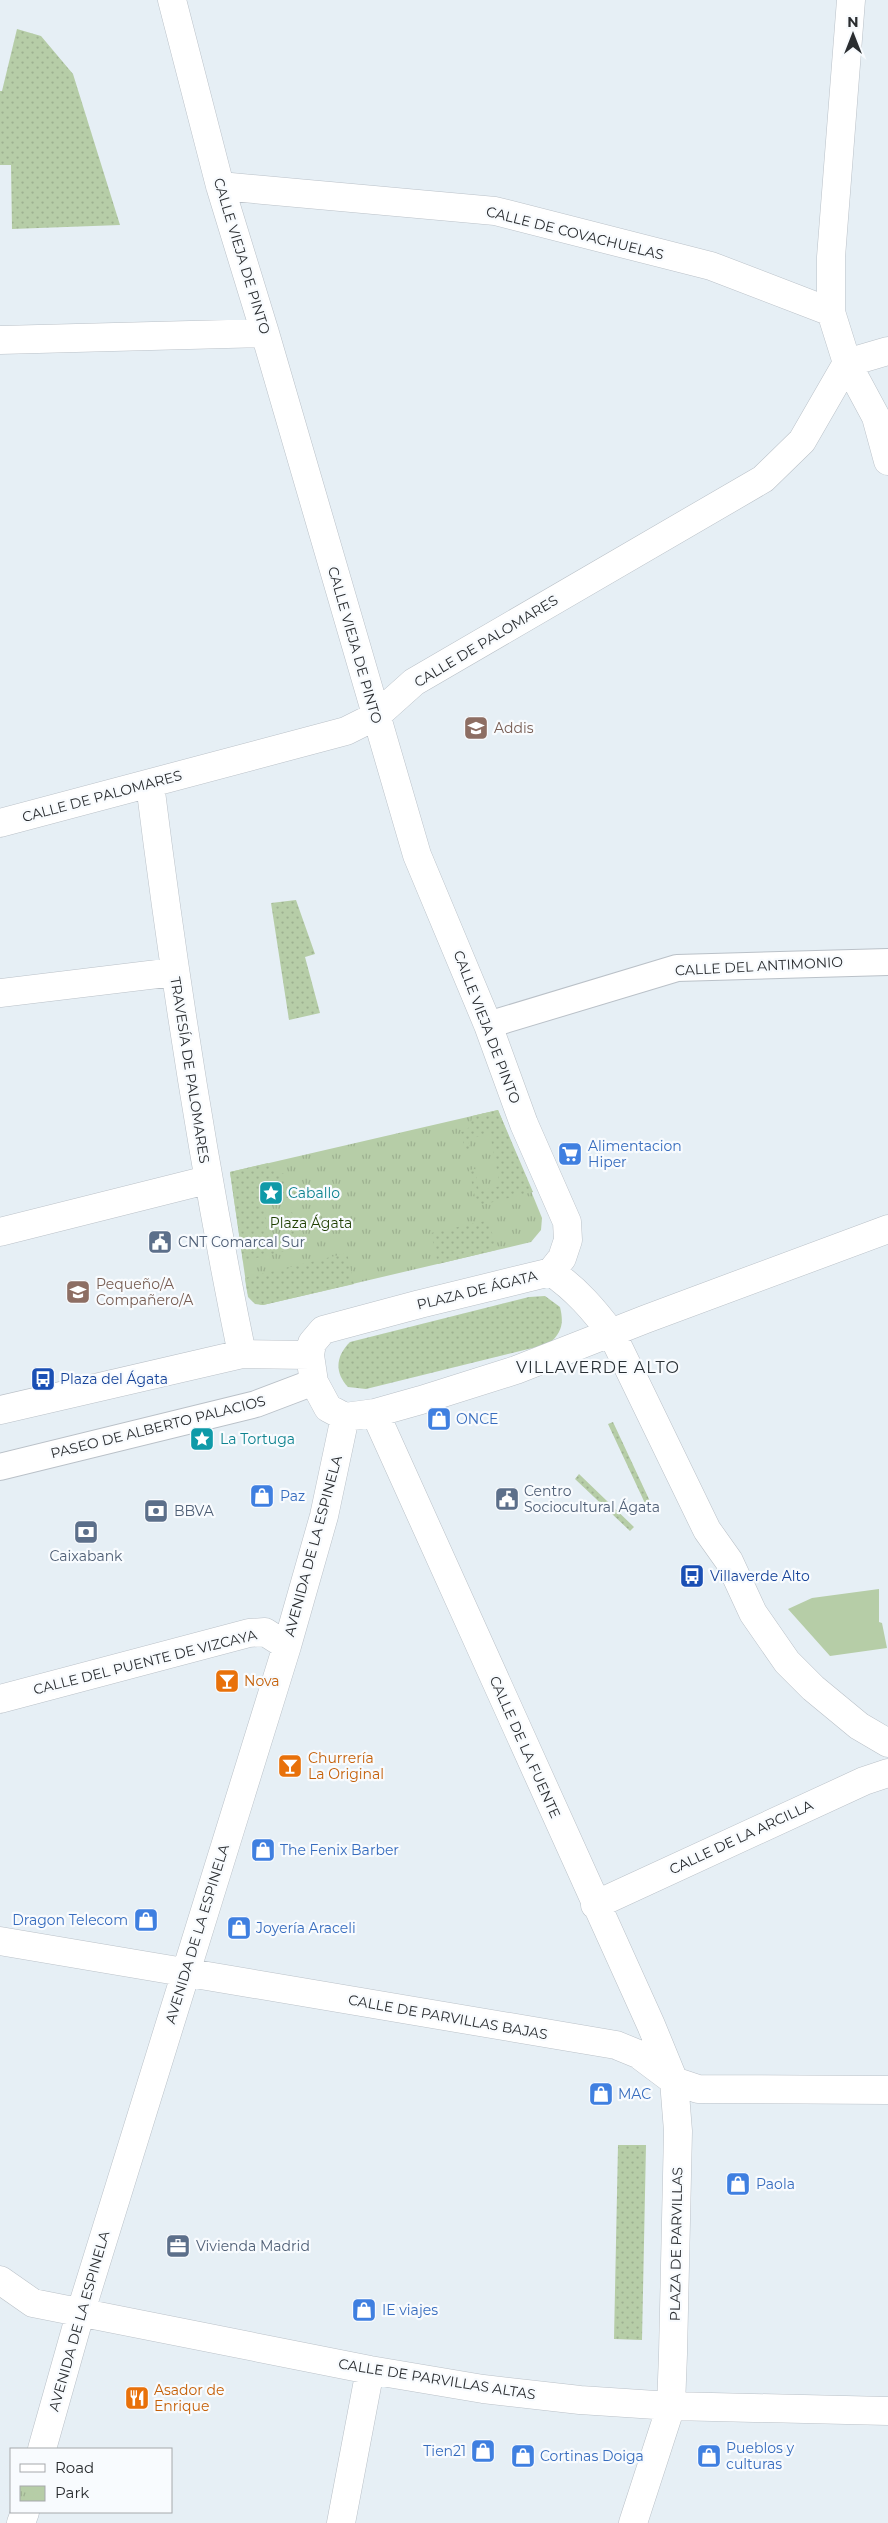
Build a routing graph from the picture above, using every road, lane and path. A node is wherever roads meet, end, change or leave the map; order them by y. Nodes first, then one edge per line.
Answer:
1 (172, 0) edge
2 (851, 0) edge
3 (220, 186) junction
4 (831, 312) junction
5 (265, 333) junction
6 (0, 340) edge
7 (888, 351) edge
8 (846, 363) junction
9 (888, 461) edge
10 (376, 716) junction
11 (150, 784) junction
12 (0, 823) edge
13 (888, 962) edge
14 (174, 972) junction
15 (0, 993) edge
16 (488, 1024) junction
17 (207, 1180) junction
18 (888, 1229) edge
19 (0, 1232) edge
20 (551, 1272) junction
21 (612, 1334) junction
22 (242, 1354) junction
23 (310, 1355) junction
24 (314, 1382) junction
25 (0, 1410) edge
26 (375, 1413) junction
27 (345, 1417) junction
28 (0, 1467) edge
29 (287, 1646) junction
30 (0, 1699) edge
31 (888, 1743) edge
32 (888, 1773) edge
33 (595, 1905) junction
34 (0, 1941) edge
35 (184, 1973) junction
36 (674, 2081) junction
37 (888, 2090) edge
38 (0, 2280) edge
39 (0, 2302) edge
40 (34, 2303) junction
41 (81, 2311) junction
42 (370, 2370) junction
43 (671, 2406) junction
44 (888, 2411) edge
45 (42, 2448) edge
46 (342, 2523) edge
47 (634, 2523) edge

1 - 3 street, CALLE VIEJA DE PINTO
2 - 4 street
3 - 4 street, CALLE DE COVACHUELAS
3 - 5 street, CALLE VIEJA DE PINTO
4 - 8 street
5 - 6 street
5 - 10 street, CALLE VIEJA DE PINTO
7 - 8 street
8 - 9 street
8 - 10 street, CALLE DE PALOMARES
10 - 11 street, CALLE DE PALOMARES
10 - 16 street, CALLE VIEJA DE PINTO
11 - 12 street, CALLE DE PALOMARES
11 - 14 street, TRAVESÍA DE PALOMARES
13 - 16 street, CALLE DEL ANTIMONIO
14 - 15 street
14 - 17 street, TRAVESÍA DE PALOMARES
16 - 20 street, CALLE VIEJA DE PINTO
17 - 19 street
17 - 22 street, TRAVESÍA DE PALOMARES
18 - 21 street
20 - 21 street, PLAZA DE ÁGATA
20 - 23 street, PLAZA DE ÁGATA
21 - 26 street
21 - 31 street, PLAZA DE ÁGATA
22 - 23 street
22 - 25 street
23 - 24 street
24 - 27 street
24 - 28 street, PASEO DE ALBERTO PALACIOS
26 - 27 street
26 - 33 street, CALLE DE LA FUENTE
27 - 29 street, AVENIDA DE LA ESPINELA
29 - 30 street, CALLE DEL PUENTE DE VIZCAYA
29 - 35 street, AVENIDA DE LA ESPINELA
32 - 33 street, CALLE DE LA ARCILLA
33 - 36 street, CALLE DE LA FUENTE
34 - 35 street, CALLE DE PARVILLAS BAJAS
35 - 36 street, CALLE DE PARVILLAS BAJAS
35 - 41 street, AVENIDA DE LA ESPINELA
36 - 37 street, CALLE DE PARVILLAS BAJAS
36 - 43 street, PLAZA DE PARVILLAS
38 - 40 street
39 - 40 street, CALLE DE PARVILLAS ALTAS
40 - 41 street, CALLE DE PARVILLAS ALTAS
41 - 42 street, CALLE DE PARVILLAS ALTAS
41 - 45 street, AVENIDA DE LA ESPINELA
42 - 43 street, CALLE DE PARVILLAS ALTAS
42 - 46 street
43 - 44 street, CALLE DE PARVILLAS ALTAS
43 - 47 street, PLAZA DE PARVILLAS

